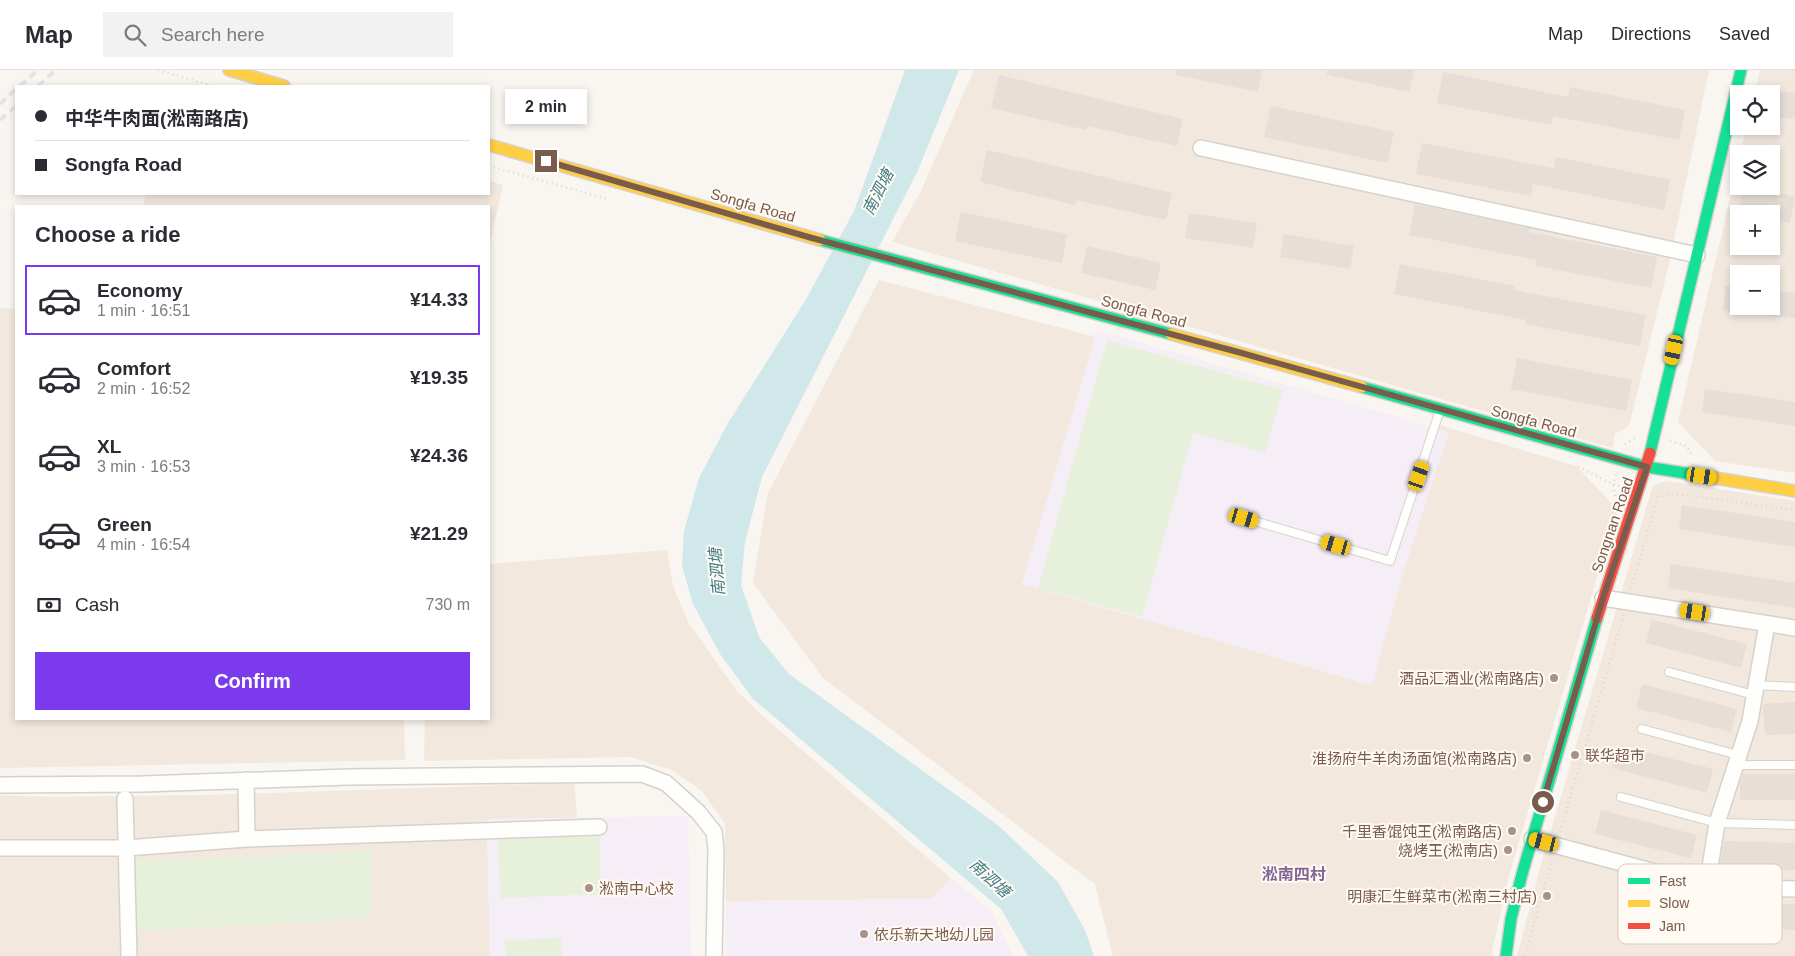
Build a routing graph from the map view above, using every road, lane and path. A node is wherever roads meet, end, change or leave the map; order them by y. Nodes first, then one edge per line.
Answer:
1 (158, 70) edge
2 (229, 70) edge
3 (1741, 70) edge
4 (210, 85) edge
5 (281, 85) edge
6 (490, 145) edge
7 (1201, 148) dead end
8 (1697, 255) junction
9 (1440, 410) junction
10 (1576, 466) dead end
11 (1647, 467) junction
12 (1795, 491) edge
13 (1617, 509) dead end
14 (1795, 510) edge
15 (1244, 518) dead end
16 (1603, 598) junction
17 (1628, 602) junction
18 (1768, 624) junction
19 (1795, 628) edge
20 (1669, 672) dead end
21 (1795, 687) edge
22 (1755, 690) junction
23 (1642, 729) dead end
24 (1737, 760) junction
25 (1795, 765) edge
26 (246, 780) junction
27 (0, 785) edge
28 (1621, 797) dead end
29 (125, 799) dead end
30 (1717, 823) junction
31 (1795, 825) edge
32 (599, 827) dead end
33 (247, 839) junction
34 (1532, 839) junction
35 (1556, 845) junction
36 (0, 848) edge
37 (126, 848) junction
38 (1626, 864) edge
39 (1710, 864) edge
40 (1782, 889) edge
41 (1795, 889) edge
42 (129, 956) edge
43 (714, 956) edge
44 (1506, 956) edge
45 (1525, 956) edge

1 - 4 path
2 - 5 street
3 - 8 street, Songnan Road
6 - 9 street, Songfa Road
7 - 8 street
8 - 11 street, Songnan Road
9 - 11 street, Songfa Road
9 - 15 lane
10 - 13 path
11 - 12 street, Songfa Road
11 - 16 street, Songnan Road
14 - 17 path
16 - 17 street
16 - 34 street, Songnan Road
17 - 18 street
17 - 35 path
18 - 19 street
18 - 22 street
20 - 22 lane
21 - 22 lane
22 - 24 street
23 - 24 lane
24 - 25 lane
24 - 30 street
26 - 27 street
26 - 33 street
26 - 43 street
28 - 30 lane
29 - 37 street
30 - 31 lane
30 - 39 street
32 - 33 street
33 - 37 street
34 - 35 street
34 - 44 street, Songnan Road
35 - 38 street
35 - 45 path
36 - 37 street
37 - 42 street
40 - 41 street

